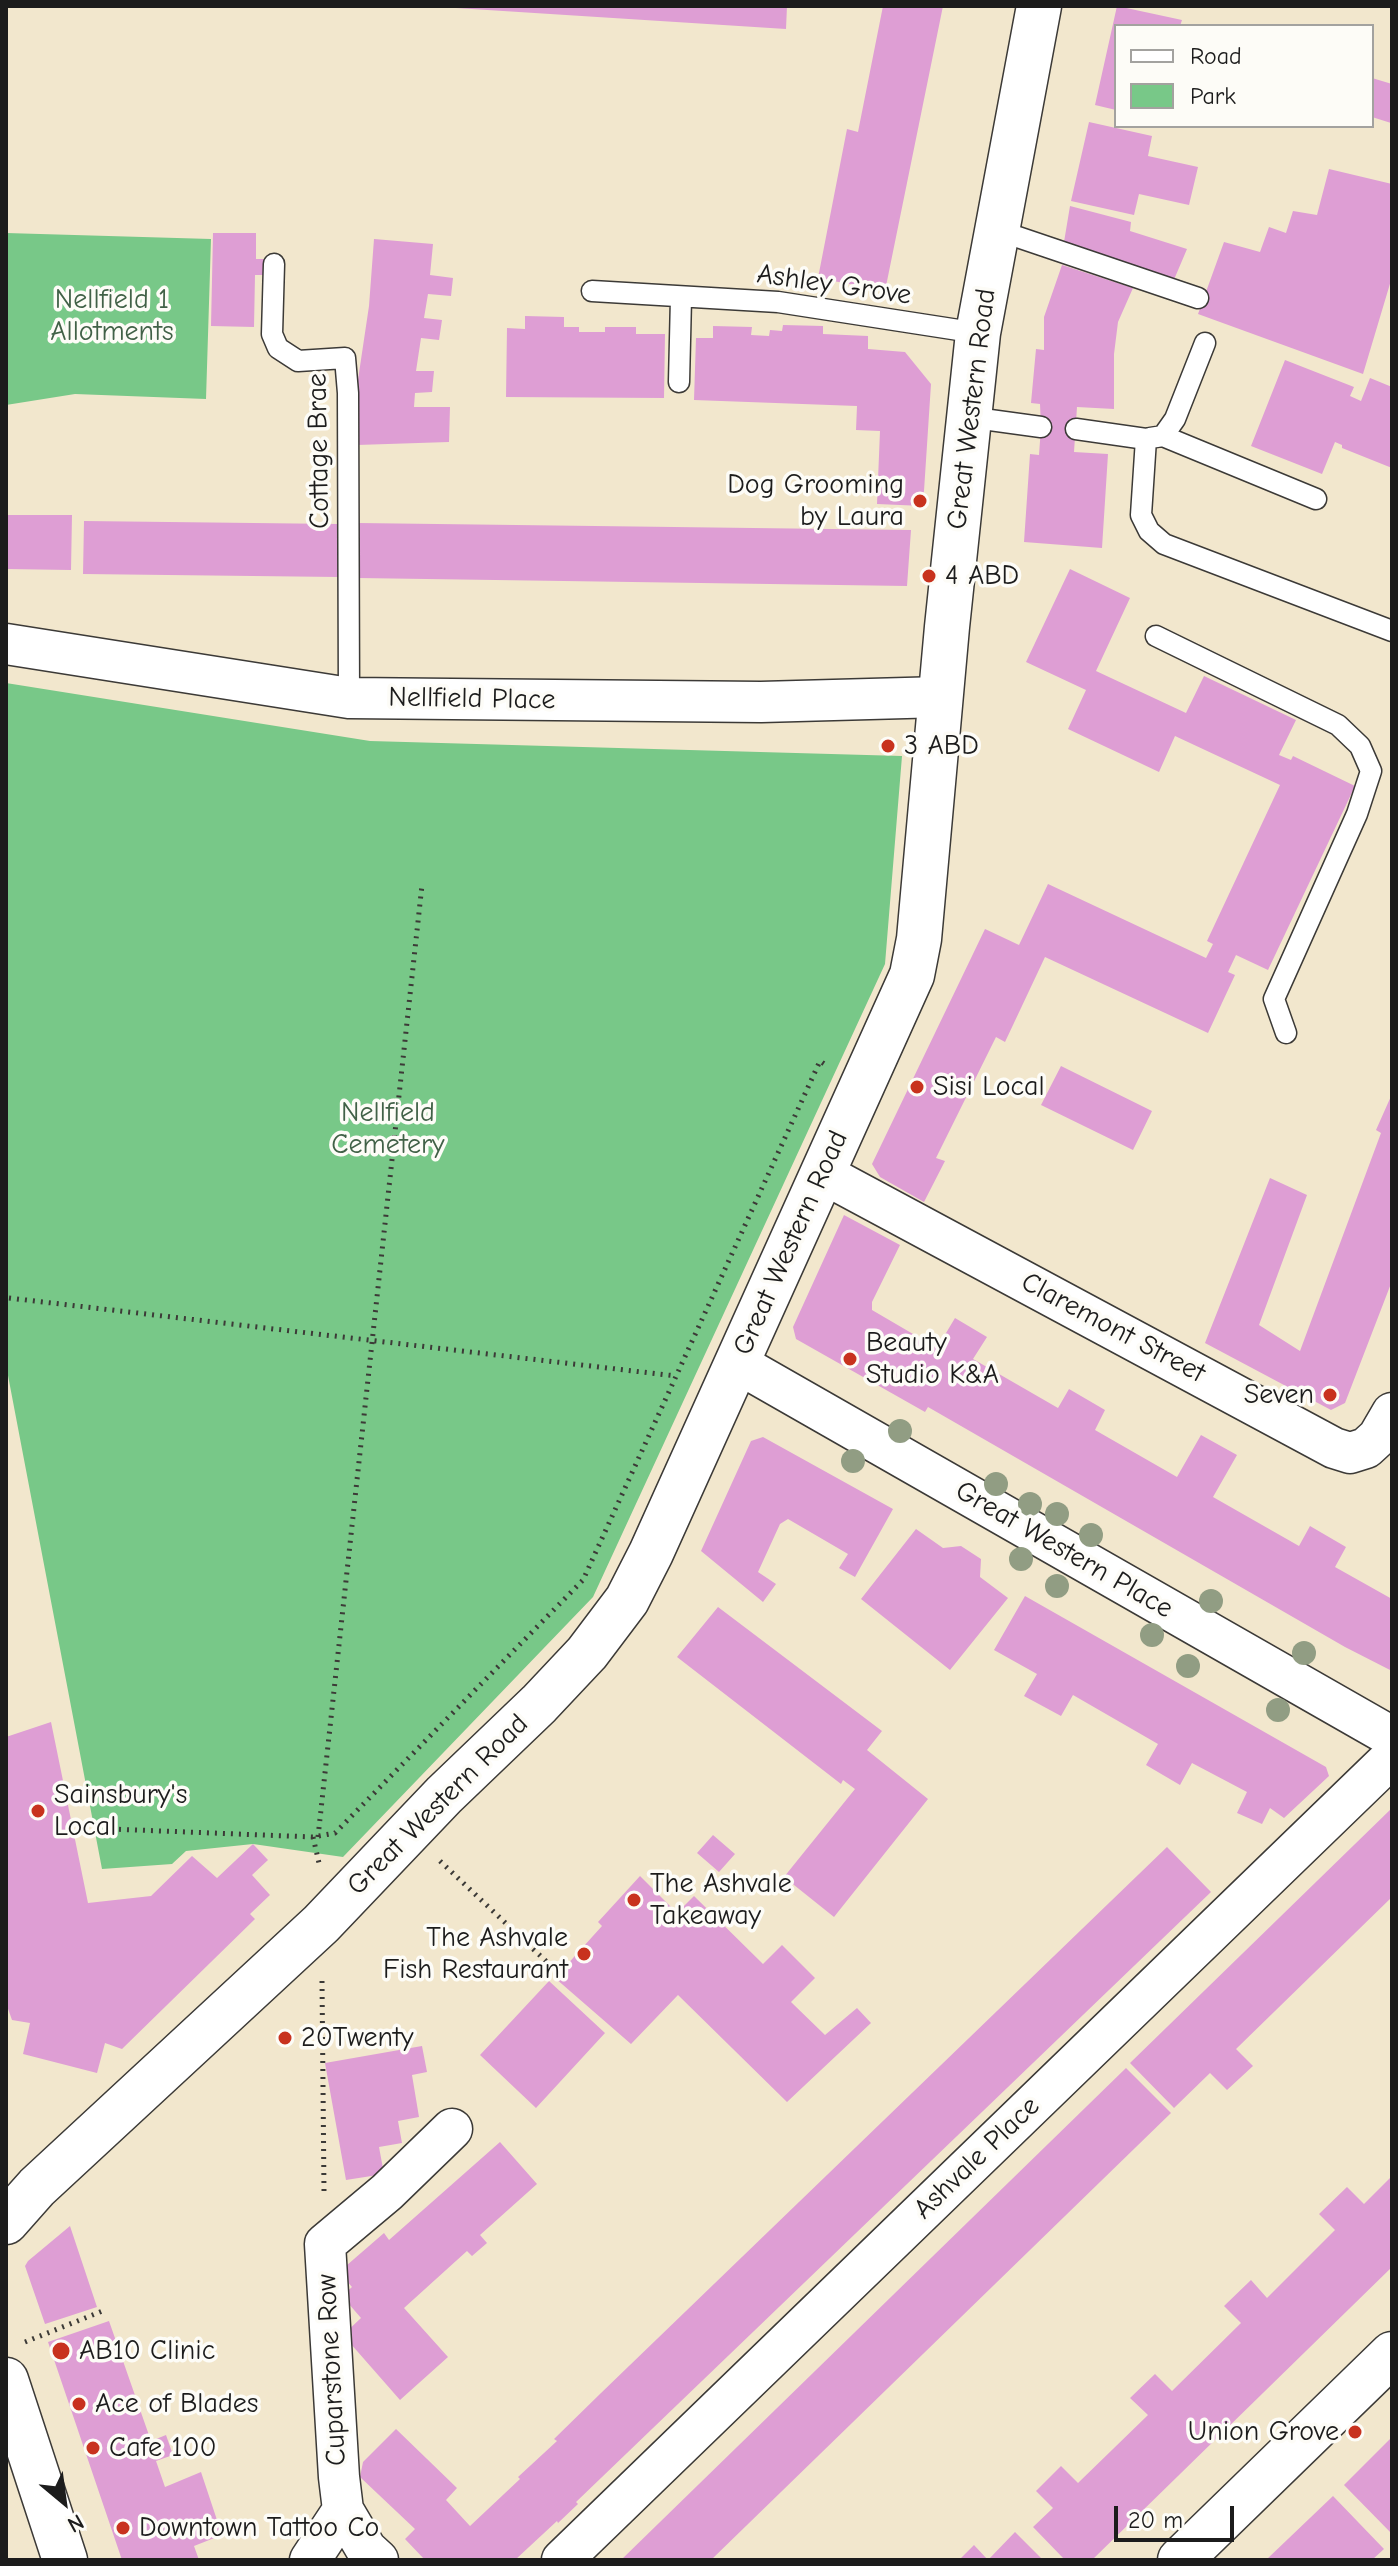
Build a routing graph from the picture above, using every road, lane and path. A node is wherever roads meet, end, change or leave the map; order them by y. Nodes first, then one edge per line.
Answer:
1 (1039, 6) edge
2 (997, 230) junction
3 (274, 264) dead end
4 (592, 291) dead end
5 (681, 298) junction
6 (1198, 298) dead end
7 (978, 333) junction
8 (1205, 343) dead end
9 (679, 382) dead end
10 (968, 417) junction
11 (1041, 427) dead end
12 (1076, 429) dead end
13 (1154, 437) junction
14 (1316, 499) dead end
15 (1392, 631) edge
16 (1156, 636) dead end
17 (6, 644) edge
18 (942, 697) junction
19 (349, 698) junction
20 (422, 885) dead end
21 (1286, 1033) dead end
22 (862, 1086) junction
23 (822, 1173) junction
24 (9, 1298) dead end
25 (372, 1340) junction
26 (737, 1363) junction
27 (676, 1376) junction
28 (1391, 1420) edge
29 (1392, 1737) edge
30 (1392, 1757) edge
31 (111, 1829) dead end
32 (409, 1832) junction
33 (318, 1837) junction
34 (321, 1924) junction
35 (550, 1965) dead end
36 (452, 2129) dead end
37 (6, 2222) edge
38 (325, 2244) junction
39 (105, 2310) dead end
40 (1392, 2354) edge
41 (13, 2362) edge
42 (343, 2510) junction
43 (65, 2560) edge
44 (310, 2560) edge
45 (378, 2560) edge
46 (562, 2560) edge
47 (1180, 2560) edge

1 - 2 main road, Great Western Road
2 - 6 lane
2 - 7 main road, Great Western Road
3 - 19 lane, Cottage Brae
4 - 5 lane, Ashley Grove
5 - 7 lane, Ashley Grove
5 - 9 lane
7 - 10 main road, Great Western Road
8 - 13 lane
10 - 11 lane
10 - 18 main road, Great Western Road
12 - 13 lane
13 - 14 lane
13 - 15 lane
16 - 21 lane
17 - 19 street, Nellfield Place
18 - 19 street, Nellfield Place
18 - 22 main road, Great Western Road
20 - 25 path
22 - 23 main road, Great Western Road
22 - 27 path
23 - 26 main road, Great Western Road
23 - 28 street, Claremont Street
24 - 25 path
25 - 27 path
25 - 33 path
26 - 29 street, Great Western Place
26 - 32 main road, Great Western Road
27 - 33 path
30 - 46 street, Ashvale Place
31 - 33 path
32 - 34 main road, Great Western Road
32 - 35 path
34 - 37 main road, Great Western Road
34 - 38 path
36 - 38 street, Cuparstone Row
38 - 42 street, Cuparstone Row
39 - 41 path
40 - 47 main road
41 - 43 main road
42 - 44 street
42 - 45 street, Cuparstone Row

